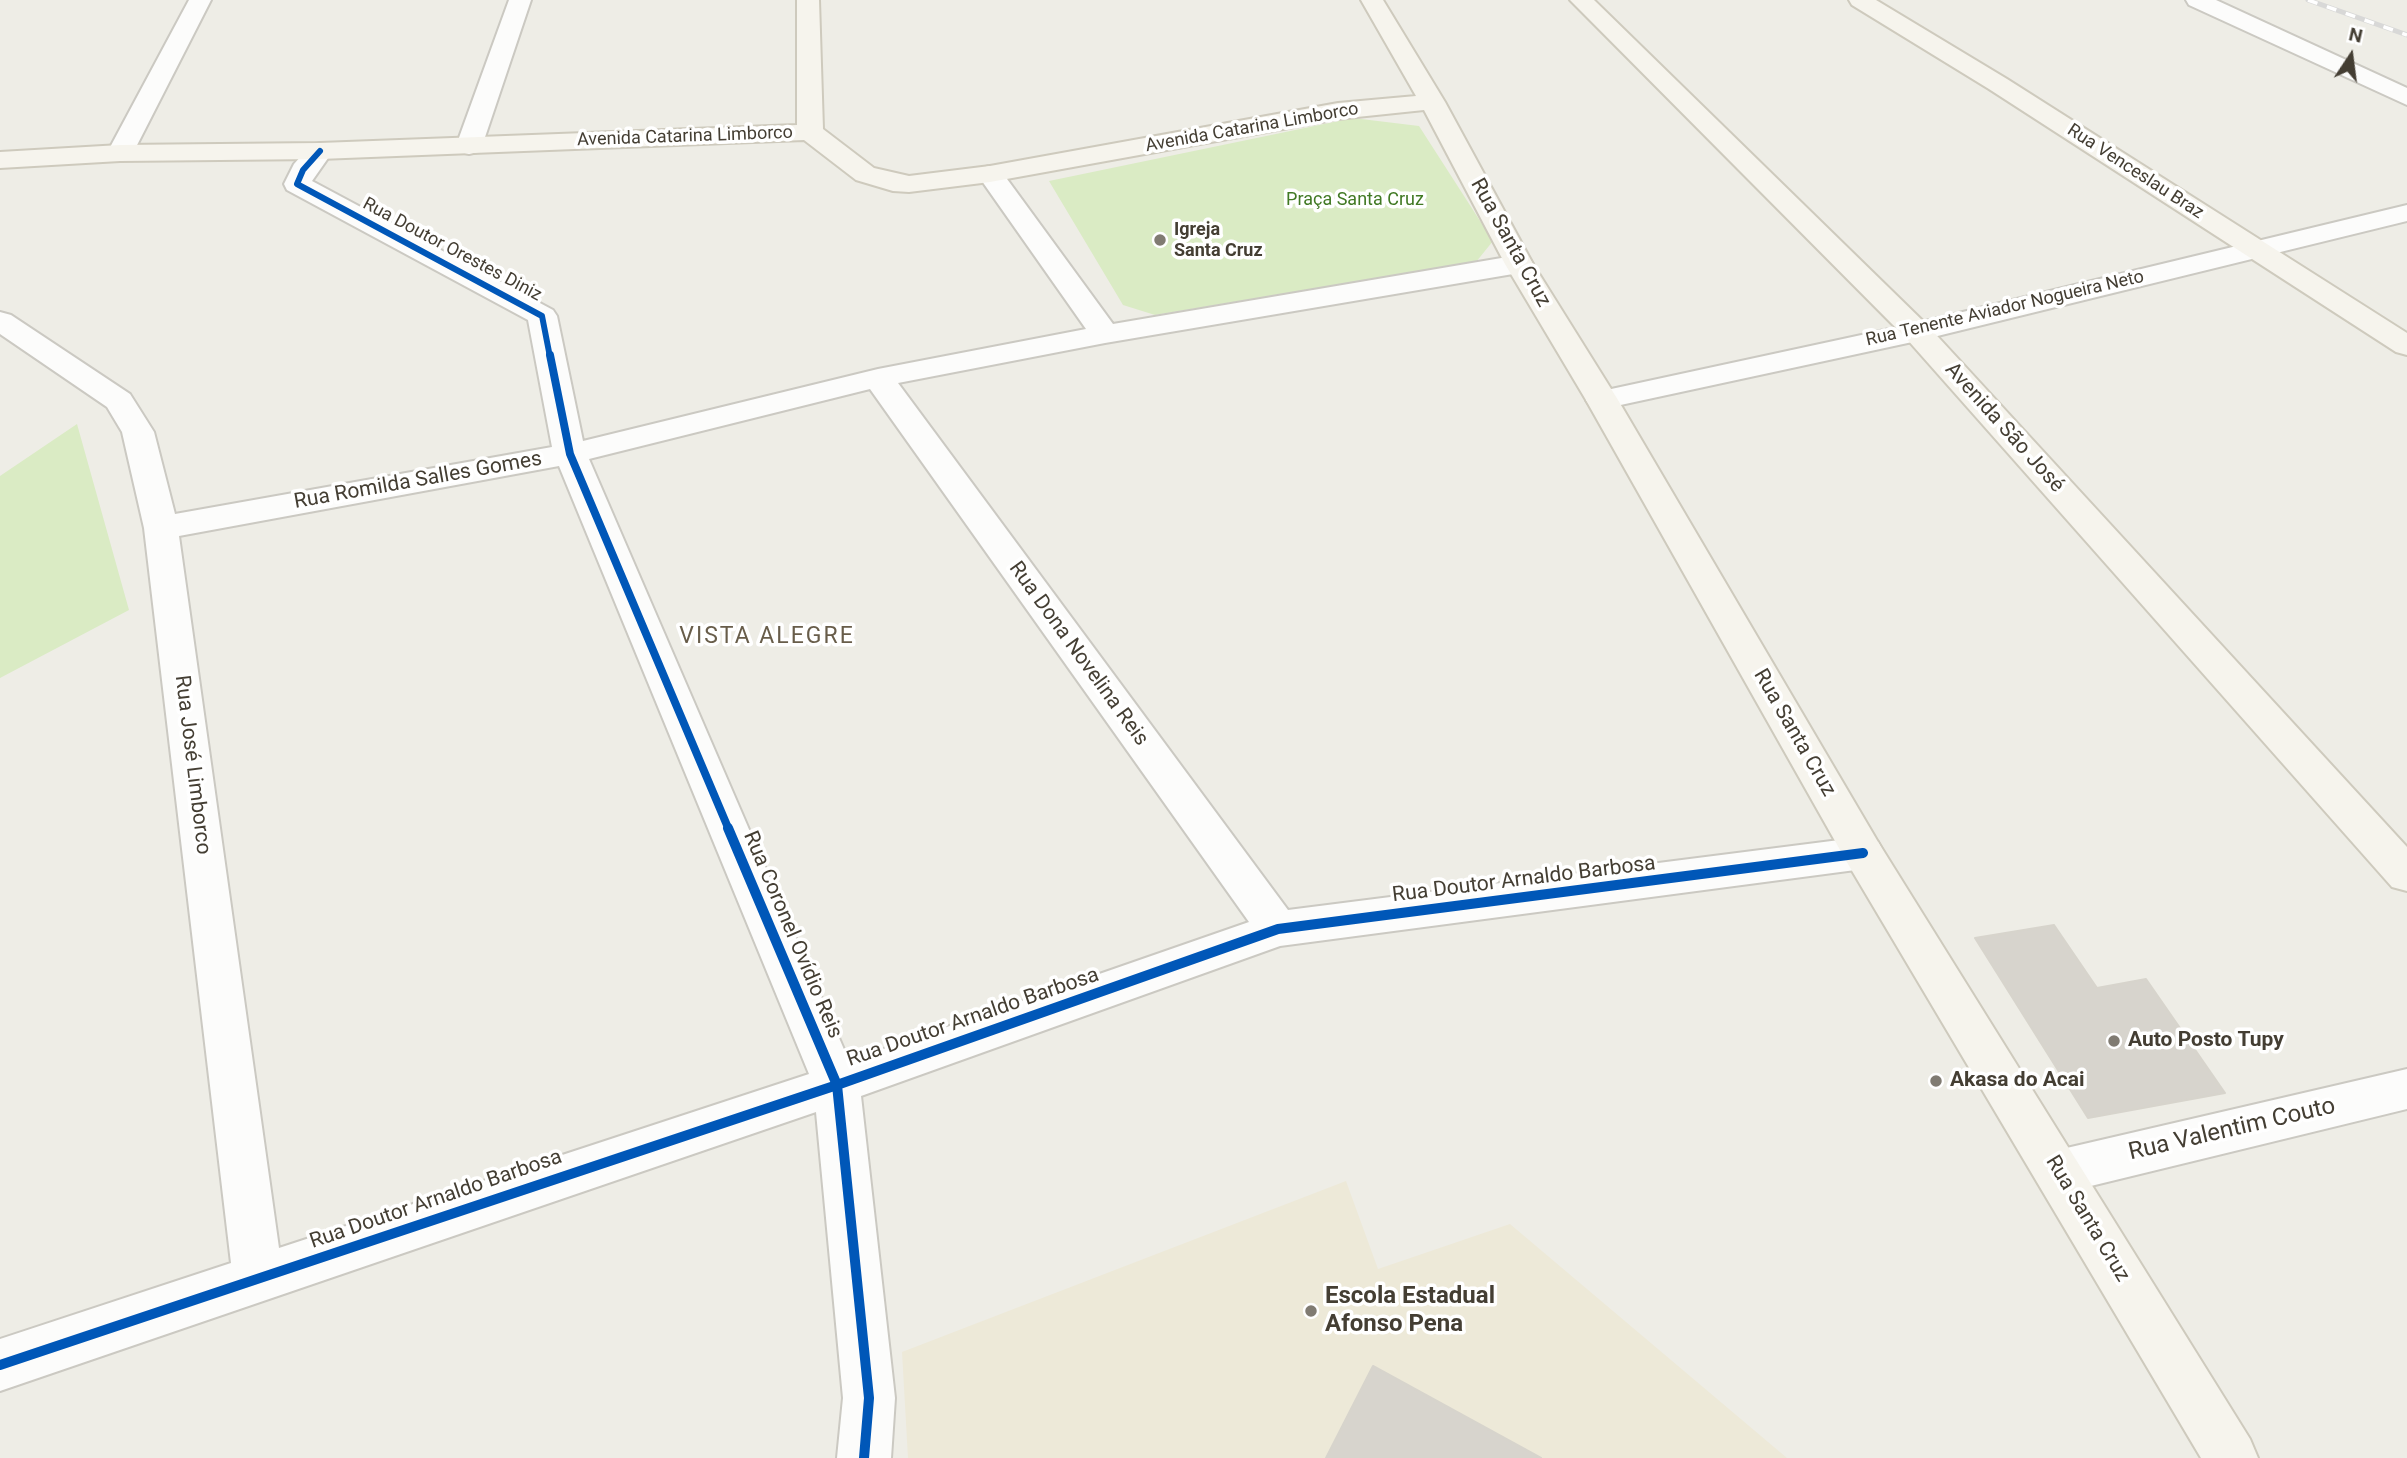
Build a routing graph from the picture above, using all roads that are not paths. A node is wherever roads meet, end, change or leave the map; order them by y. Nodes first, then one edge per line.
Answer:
1 (200, 0) edge
2 (520, 0) edge
3 (808, 0) edge
4 (1372, 0) edge
5 (1581, 0) edge
6 (1860, 0) edge
7 (2197, 0) edge
8 (2407, 97) edge
9 (1432, 102) junction
10 (810, 132) junction
11 (469, 146) junction
12 (320, 151) junction
13 (120, 153) junction
14 (0, 160) edge
15 (990, 174) junction
16 (2407, 213) edge
17 (2255, 249) junction
18 (1519, 264) junction
19 (0, 321) edge
20 (1917, 332) junction
21 (1105, 334) junction
22 (2407, 346) edge
23 (878, 379) junction
24 (1602, 400) junction
25 (570, 454) junction
26 (161, 528) junction
27 (1863, 853) junction
28 (2407, 875) edge
29 (1278, 929) junction
30 (837, 1085) junction
31 (2407, 1089) edge
32 (2058, 1172) junction
33 (258, 1278) junction
34 (0, 1365) edge
35 (864, 1458) edge
36 (2231, 1458) edge

1 - 13 street
2 - 11 street
3 - 10 main road
4 - 9 main road, Rua Santa Cruz
5 - 20 main road, Avenida São José
6 - 17 main road, Rua Venceslau Braz
7 - 8 street
9 - 15 main road, Avenida Catarina Limborco
9 - 18 main road, Rua Santa Cruz
10 - 11 main road, Avenida Catarina Limborco
10 - 15 main road, Avenida Catarina Limborco
11 - 12 main road, Avenida Catarina Limborco
12 - 13 main road, Avenida Catarina Limborco
12 - 25 street, Rua Doutor Orestes Diniz
13 - 14 main road, Avenida Catarina Limborco
15 - 21 street
16 - 17 street, Rua Tenente Aviador Nogueira Neto
17 - 20 street, Rua Tenente Aviador Nogueira Neto
17 - 22 main road, Rua Venceslau Braz
18 - 21 street
18 - 24 main road, Rua Santa Cruz
19 - 26 street, Rua José Limborco
20 - 24 street, Rua Tenente Aviador Nogueira Neto
20 - 28 main road, Avenida São José
21 - 23 street
23 - 25 street, Rua Romilda Salles Gomes
23 - 29 street, Rua Dona Novelina Reis
24 - 27 main road, Rua Santa Cruz
25 - 26 street, Rua Romilda Salles Gomes
25 - 30 street, Rua Coronel Ovídio Reis
26 - 33 street, Rua José Limborco
27 - 29 street, Rua Doutor Arnaldo Barbosa
27 - 32 main road, Rua Santa Cruz
29 - 30 street, Rua Doutor Arnaldo Barbosa
30 - 33 street, Rua Doutor Arnaldo Barbosa
30 - 35 street, Rua Coronel Ovídio Reis
31 - 32 street, Rua Valentim Couto
32 - 36 main road, Rua Santa Cruz
33 - 34 street, Rua Doutor Arnaldo Barbosa

